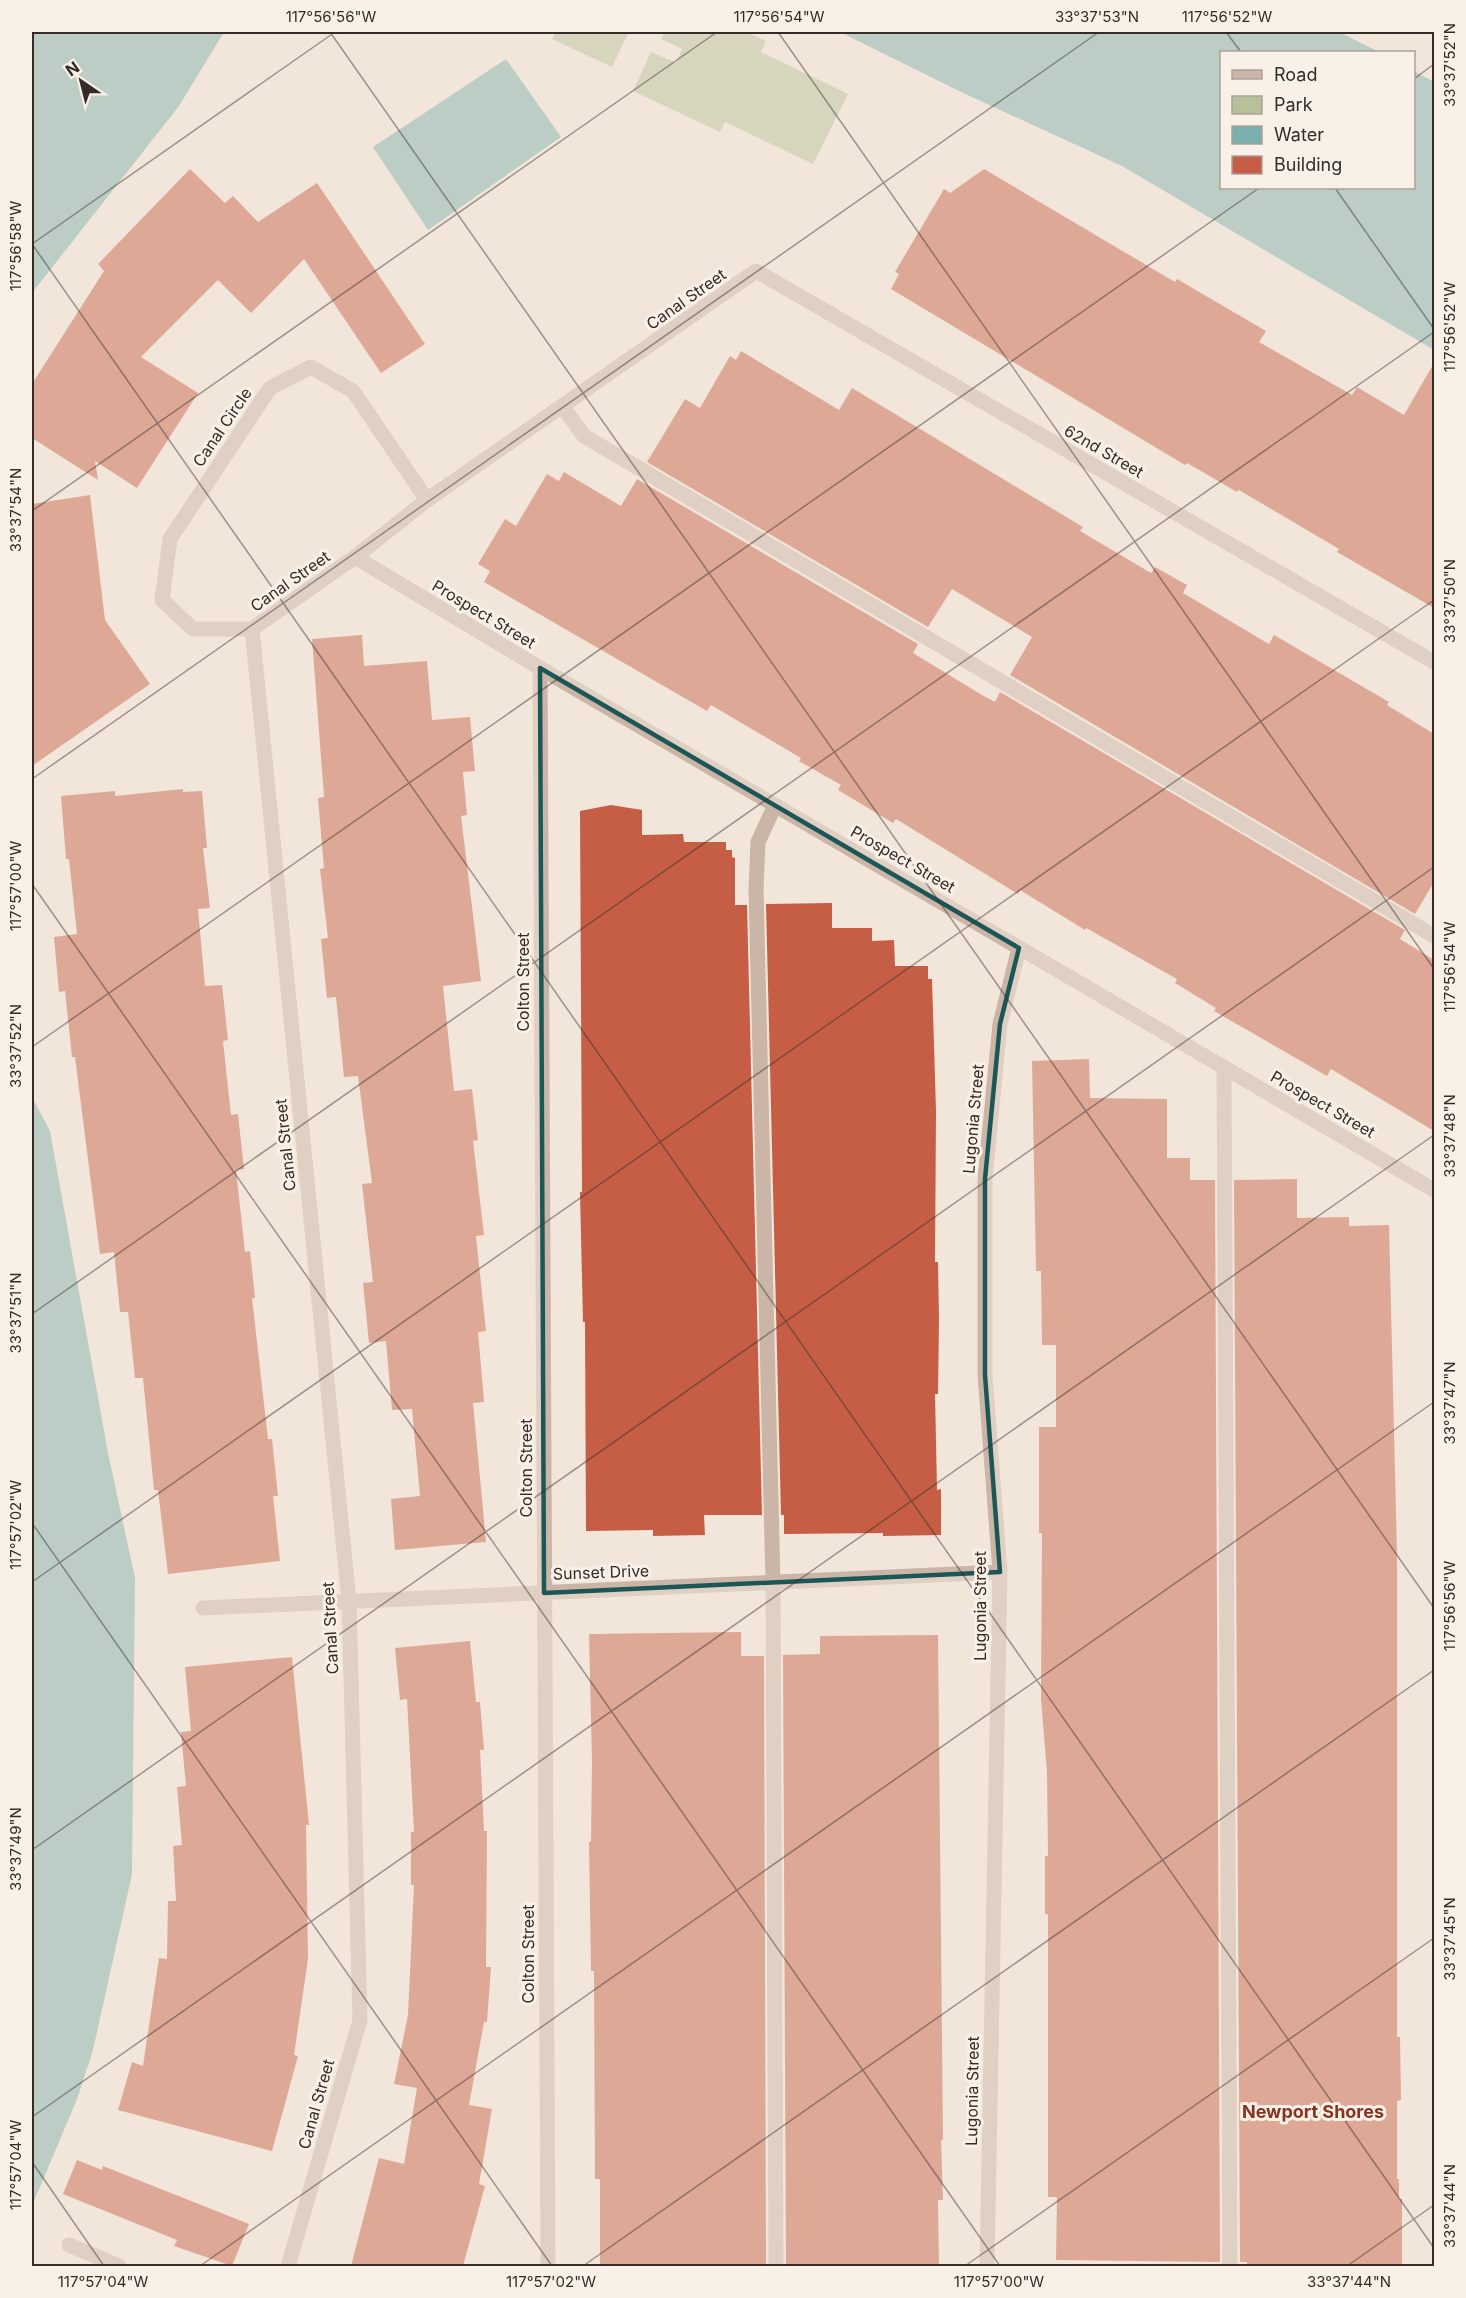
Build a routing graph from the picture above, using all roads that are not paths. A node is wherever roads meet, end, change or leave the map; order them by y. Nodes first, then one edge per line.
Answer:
1 (756, 272) joint
2 (563, 407) junction
3 (427, 500) junction
4 (355, 557) junction
5 (252, 628) junction
6 (1434, 662) edge
7 (540, 668) junction
8 (775, 805) junction
9 (1434, 936) edge
10 (1019, 948) junction
11 (1224, 1067) junction
12 (1434, 1190) edge
13 (1000, 1572) junction
14 (773, 1583) junction
15 (544, 1593) junction
16 (349, 1601) junction
17 (203, 1608) dead end
18 (69, 2245) dead end
19 (119, 2266) edge
20 (288, 2266) edge
21 (548, 2266) edge
22 (776, 2266) edge
23 (987, 2266) edge
24 (1230, 2266) edge

1 - 2 street, Canal Street
1 - 6 street, 62nd Street
2 - 3 street, Canal Street
2 - 9 street
3 - 4 street, Canal Street
3 - 5 street, Canal Circle
4 - 5 street, Canal Street
4 - 7 street, Prospect Street
5 - 16 street, Canal Street
7 - 8 street, Prospect Street
7 - 15 street, Colton Street
8 - 10 street, Prospect Street
8 - 14 street
10 - 11 street, Prospect Street
10 - 13 street, Lugonia Street
11 - 12 street, Prospect Street
11 - 24 street
13 - 14 street, Sunset Drive
13 - 23 street, Lugonia Street
14 - 15 street, Sunset Drive
14 - 22 street
15 - 16 street, Sunset Drive
15 - 21 street, Colton Street
16 - 17 street, Sunset Drive
16 - 20 street, Canal Street
18 - 19 street

